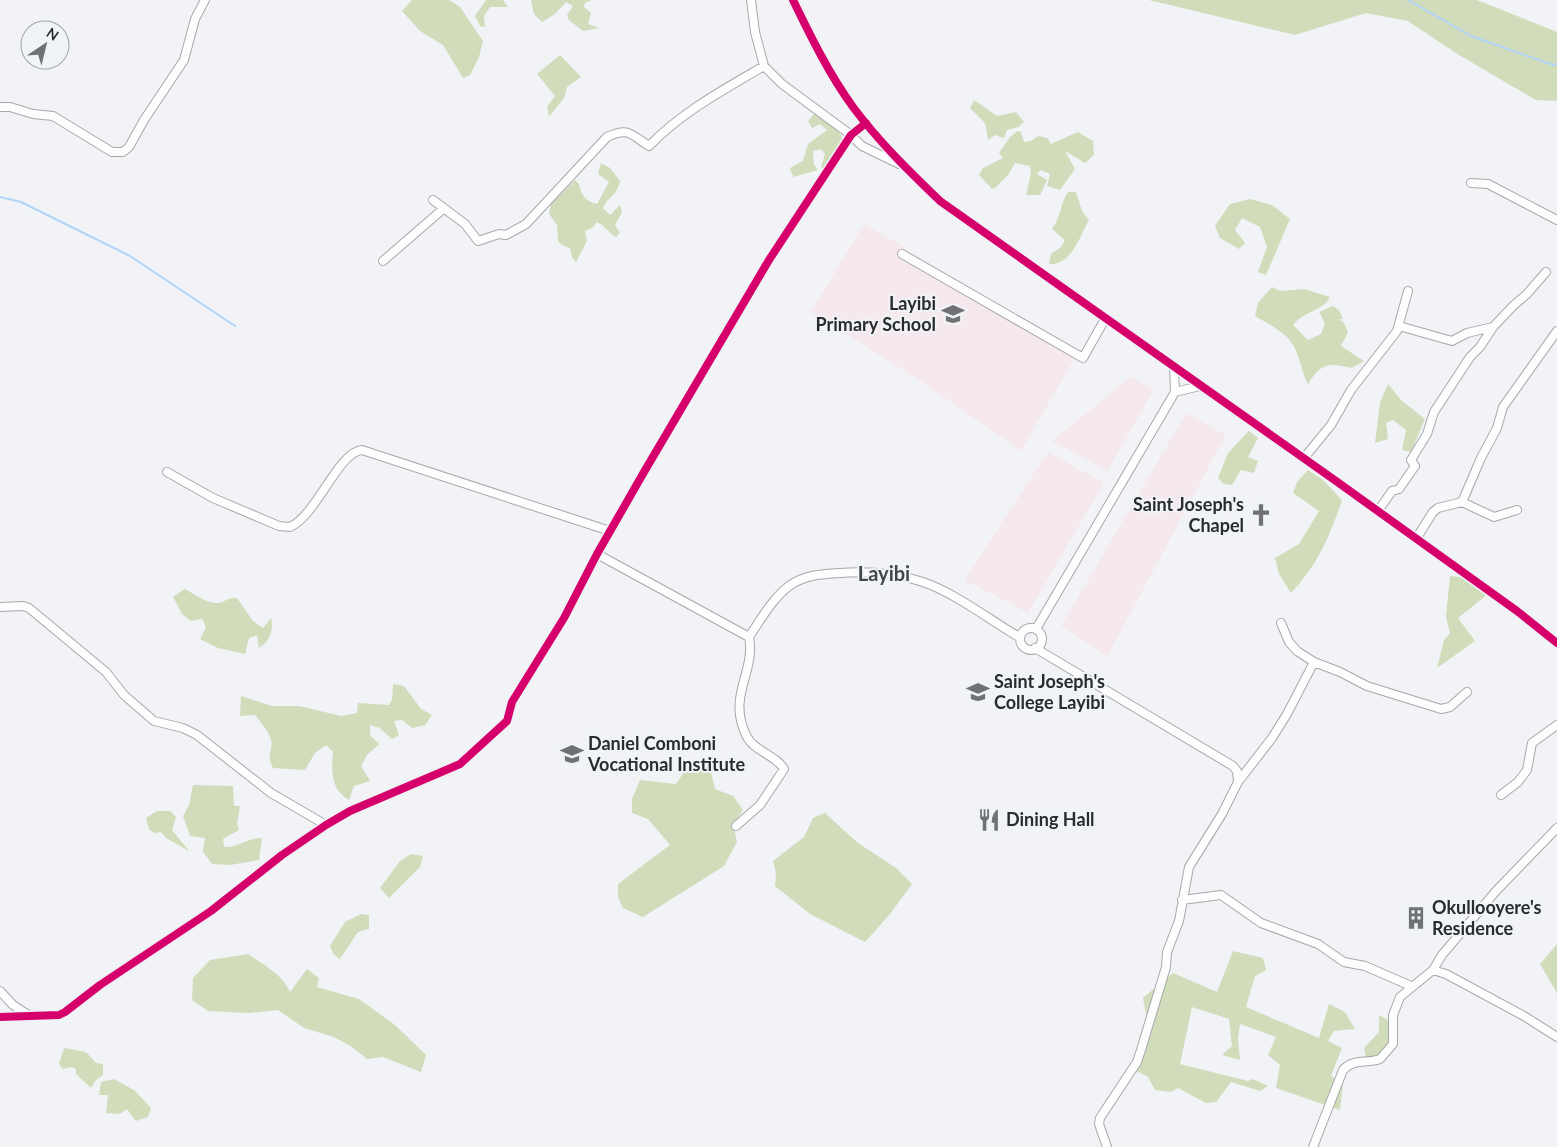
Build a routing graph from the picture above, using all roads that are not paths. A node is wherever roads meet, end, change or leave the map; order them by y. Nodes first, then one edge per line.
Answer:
1 (205, 0) edge
2 (751, 0) edge
3 (793, 0) edge
4 (764, 66) junction
5 (0, 107) edge
6 (866, 124) junction
7 (851, 135) junction
8 (903, 165) junction
9 (1471, 183) dead end
10 (433, 200) dead end
11 (443, 209) junction
12 (1557, 220) edge
13 (902, 254) dead end
14 (383, 261) dead end
15 (1546, 272) dead end
16 (1408, 291) dead end
17 (1105, 319) junction
18 (1399, 326) junction
19 (1493, 327) junction
20 (1557, 330) edge
21 (1174, 367) junction
22 (1200, 386) junction
23 (1175, 392) junction
24 (1304, 458) junction
25 (167, 472) dead end
26 (1462, 502) junction
27 (1517, 510) dead end
28 (1378, 511) junction
29 (610, 531) junction
30 (1416, 539) junction
31 (597, 554) junction
32 (0, 606) edge
33 (1281, 623) dead end
34 (1036, 629) junction
35 (749, 637) junction
36 (1019, 637) junction
37 (1557, 643) edge
38 (1035, 648) junction
39 (1314, 662) junction
40 (1467, 692) dead end
41 (1557, 725) edge
42 (1238, 782) junction
43 (1500, 795) dead end
44 (326, 825) junction
45 (736, 826) dead end
46 (1557, 828) edge
47 (1182, 900) junction
48 (1442, 955) junction
49 (1433, 970) junction
50 (1446, 974) junction
51 (1411, 986) junction
52 (0, 991) edge
53 (30, 1016) junction
54 (0, 1018) edge
55 (1557, 1037) edge
56 (1107, 1147) edge
57 (1313, 1147) edge

1 - 5 street
2 - 4 street
3 - 6 street
4 - 7 street
4 - 11 street
6 - 7 street
6 - 8 street
7 - 8 street
7 - 29 street
8 - 17 street
9 - 12 street
10 - 11 street
11 - 14 street
13 - 17 street
15 - 19 street
16 - 18 street
17 - 21 street
18 - 19 street
18 - 24 street
19 - 28 street
20 - 26 street
21 - 22 street
21 - 23 street
22 - 23 street
22 - 24 street
23 - 34 street
24 - 28 street
25 - 29 street
26 - 27 street
26 - 30 street
28 - 30 street
29 - 31 street
30 - 37 street
31 - 35 street
31 - 44 street
32 - 44 street
33 - 39 street
34 - 36 street
34 - 38 street
35 - 36 street
35 - 45 street
36 - 38 street
38 - 42 street
39 - 40 street
39 - 42 street
41 - 43 street
42 - 47 street
44 - 53 street
46 - 48 street
47 - 51 street
47 - 56 street
48 - 49 street
48 - 50 street
49 - 50 street
49 - 51 street
50 - 55 street
51 - 57 street
52 - 53 street
53 - 54 street

